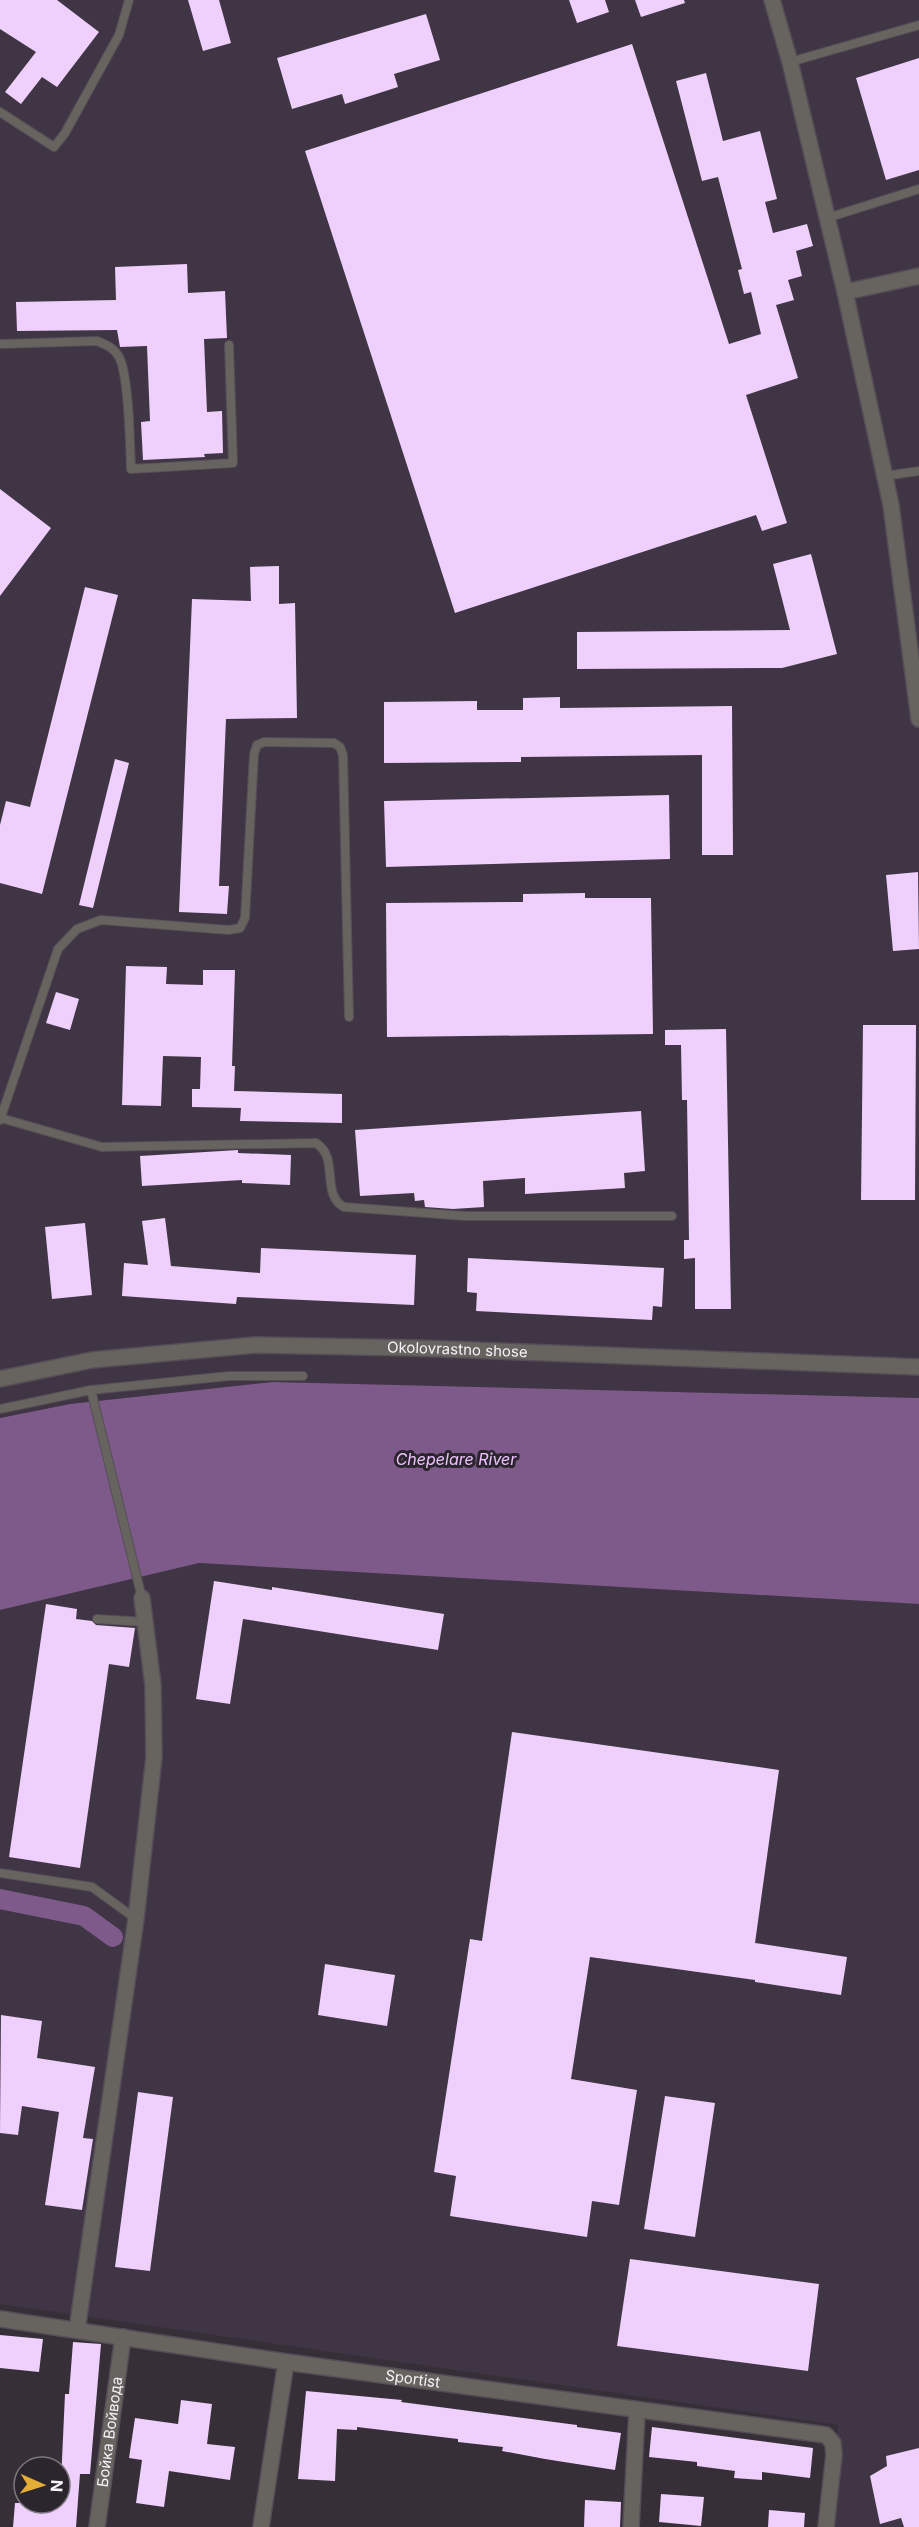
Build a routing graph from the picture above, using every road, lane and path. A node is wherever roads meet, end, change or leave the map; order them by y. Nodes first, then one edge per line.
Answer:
1 (129, 0) edge
2 (772, 0) edge
3 (919, 25) edge
4 (790, 62) junction
5 (0, 112) edge
6 (919, 189) edge
7 (827, 218) junction
8 (919, 276) edge
9 (845, 292) junction
10 (0, 344) edge
11 (229, 345) dead end
12 (919, 471) edge
13 (885, 476) junction
14 (919, 719) edge
15 (349, 1017) dead end
16 (1, 1119) edge
17 (672, 1216) dead end
18 (919, 1367) edge
19 (303, 1376) dead end
20 (0, 1379) edge
21 (91, 1390) junction
22 (0, 1409) edge
23 (142, 1598) joint
24 (97, 1619) dead end
25 (146, 1622) junction
26 (0, 1873) edge
27 (136, 1919) junction
28 (0, 2319) edge
29 (77, 2330) junction
30 (123, 2337) junction
31 (286, 2362) junction
32 (637, 2411) junction
33 (97, 2527) edge
34 (261, 2527) edge
35 (631, 2527) edge
36 (825, 2527) edge

1 - 5 lane
2 - 4 street
3 - 4 lane
4 - 7 street
6 - 7 lane
7 - 9 street
8 - 9 street
9 - 13 street
10 - 11 lane
12 - 13 lane
13 - 14 street
15 - 16 lane
16 - 17 lane
18 - 20 street, Okolovrastno shose
19 - 21 lane
21 - 22 lane
21 - 23 lane
23 - 25 street
24 - 25 lane
25 - 27 street
26 - 27 lane
27 - 29 street
28 - 29 street, Sportist
29 - 30 street, Sportist
30 - 31 street, Sportist
30 - 33 street, Бойка Войвода
31 - 32 street, Sportist
31 - 34 street
32 - 35 street
32 - 36 street, Sportist

